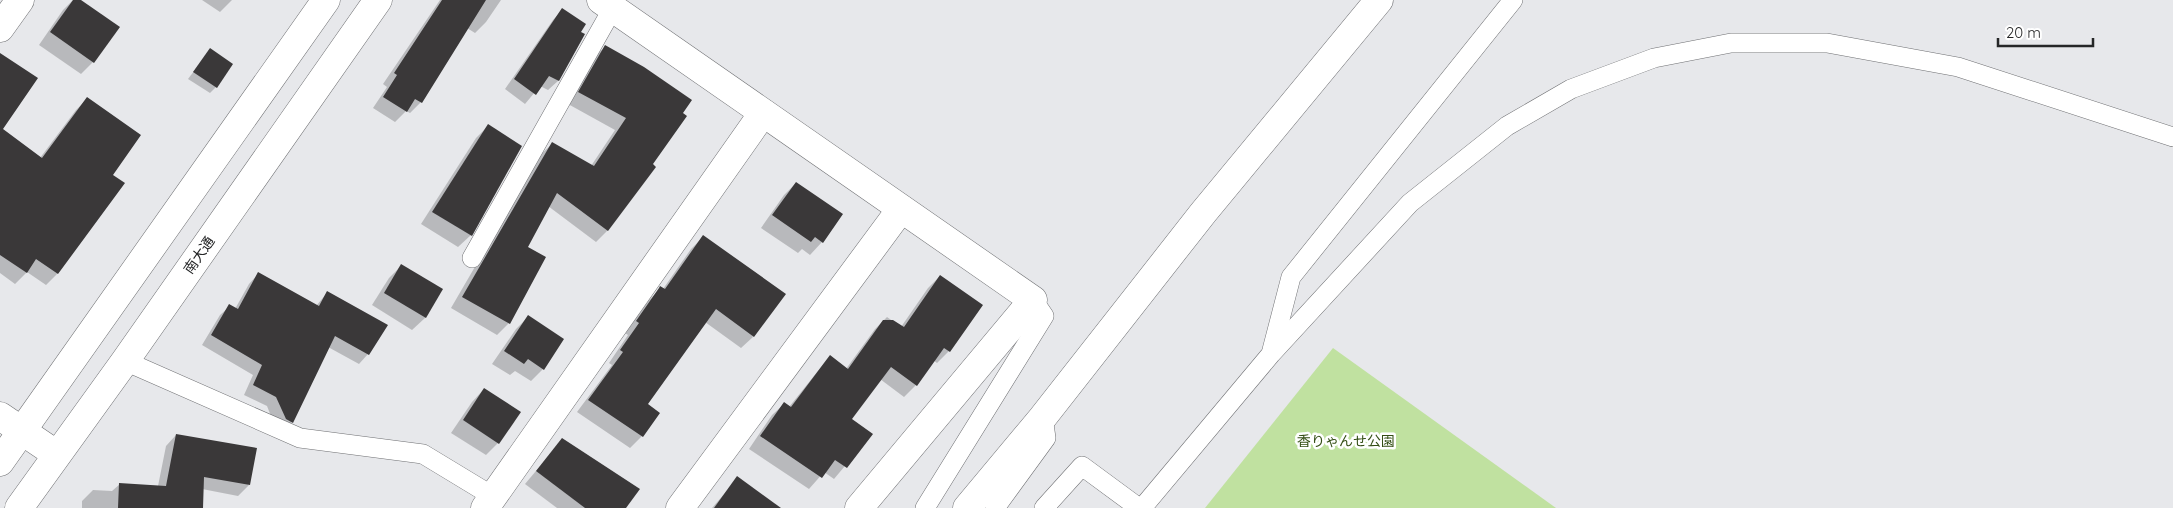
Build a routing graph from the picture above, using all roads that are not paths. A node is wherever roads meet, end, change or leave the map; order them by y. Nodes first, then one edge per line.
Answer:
1 (20, 0) edge
2 (326, 0) edge
3 (378, 0) edge
4 (1379, 0) edge
5 (1513, 0) edge
6 (607, 4) edge
7 (0, 28) edge
8 (763, 113) junction
9 (2173, 137) edge
10 (901, 209) junction
11 (472, 258) dead end
12 (1033, 300) junction
13 (1271, 354) junction
14 (125, 361) junction
15 (1043, 417) junction
16 (11, 423) edge
17 (56, 454) junction
18 (0, 462) edge
19 (490, 502) edge
20 (19, 508) edge
21 (680, 508) edge
22 (859, 508) edge
23 (925, 508) edge
24 (967, 508) edge
25 (994, 508) edge
26 (1044, 508) edge
27 (1141, 508) edge

1 - 7 street
2 - 16 street
3 - 14 street, 南大通
4 - 15 street
5 - 13 lane
6 - 8 street
6 - 11 lane
8 - 10 street
8 - 19 street
9 - 13 lane
10 - 12 street
10 - 21 street
12 - 22 street
12 - 23 lane
13 - 27 lane
14 - 17 street, 南大通
14 - 19 lane
15 - 24 street
15 - 25 lane
16 - 17 street
16 - 18 street
17 - 20 street, 南大通
26 - 27 lane

